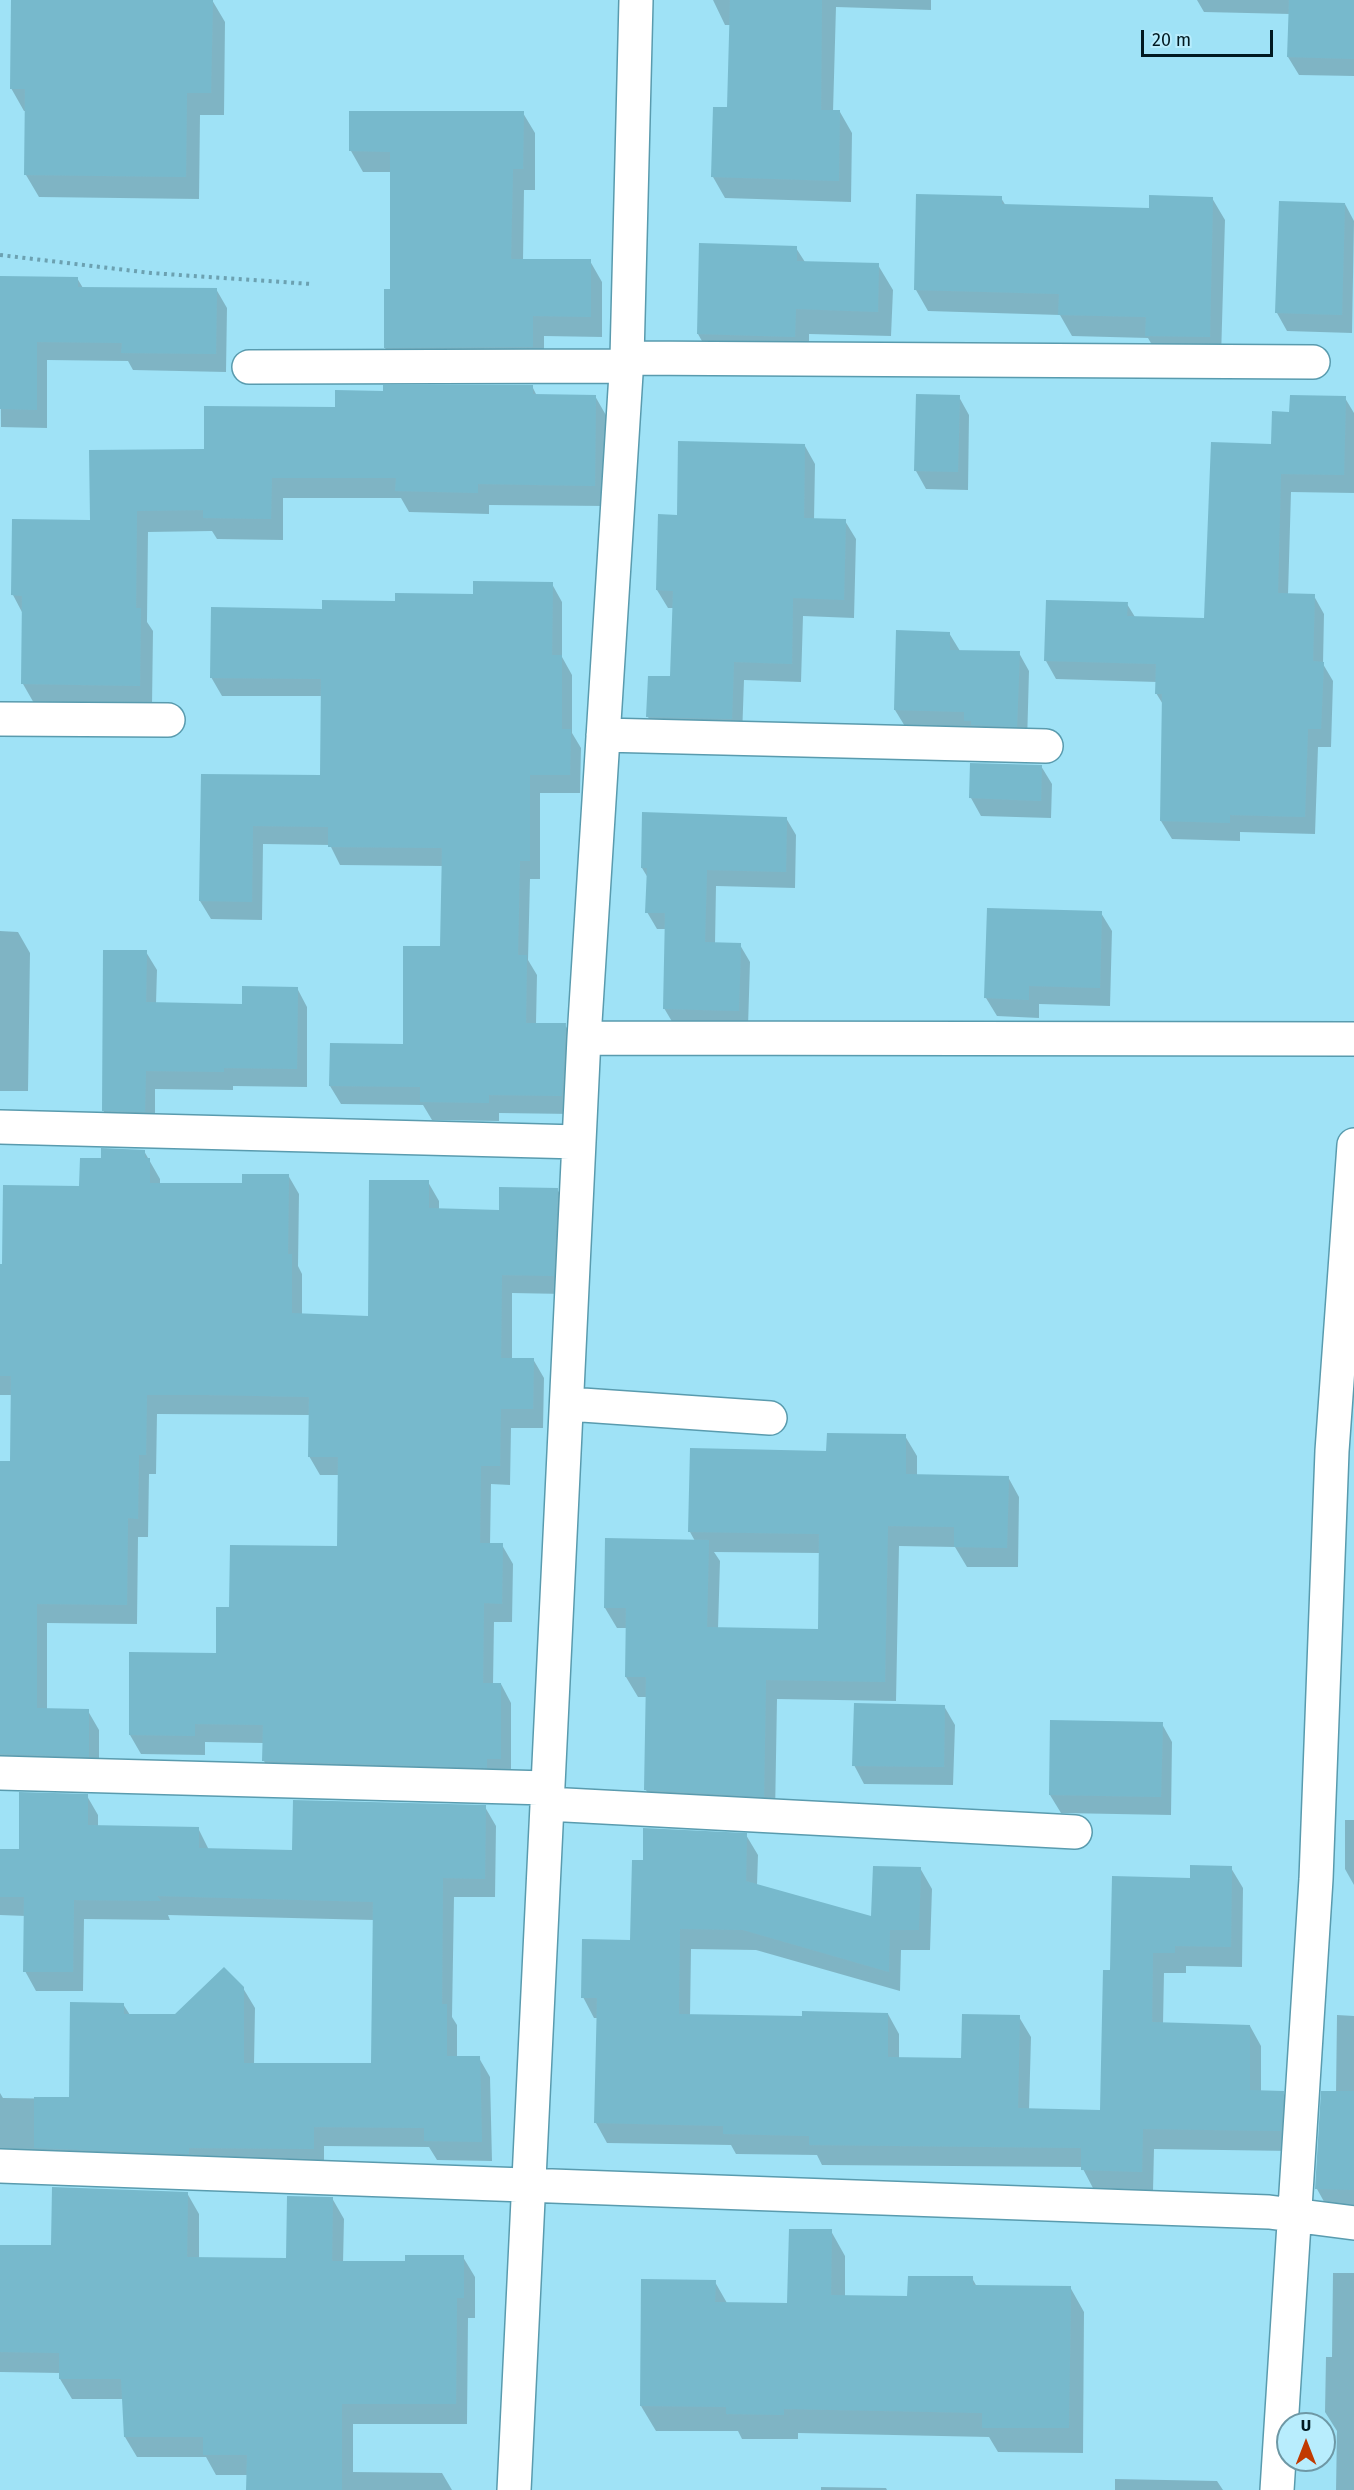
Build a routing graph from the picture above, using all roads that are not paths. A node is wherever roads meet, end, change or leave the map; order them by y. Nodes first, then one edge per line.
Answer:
1 (636, 0) edge
2 (627, 362) junction
3 (1312, 362) dead end
4 (249, 367) dead end
5 (0, 719) edge
6 (168, 720) dead end
7 (603, 735) junction
8 (1046, 746) dead end
9 (584, 1038) junction
10 (1354, 1039) edge
11 (0, 1127) edge
12 (579, 1143) junction
13 (1354, 1145) edge
14 (568, 1404) junction
15 (770, 1418) dead end
16 (1343, 1452) edge
17 (0, 1773) edge
18 (547, 1796) junction
19 (1075, 1832) dead end
20 (0, 2166) edge
21 (528, 2184) junction
22 (1294, 2215) junction
23 (1354, 2223) edge
24 (514, 2490) edge
25 (1277, 2490) edge

1 - 2 street
2 - 3 street
2 - 4 street
2 - 7 street
5 - 6 street
7 - 8 street
7 - 9 street
9 - 10 street
9 - 12 street
11 - 12 street
12 - 14 street
13 - 16 street
14 - 15 street
14 - 18 street
16 - 22 street
17 - 18 street
18 - 19 street
18 - 21 street
20 - 21 street
21 - 22 street
21 - 24 street
22 - 23 street
22 - 25 street

